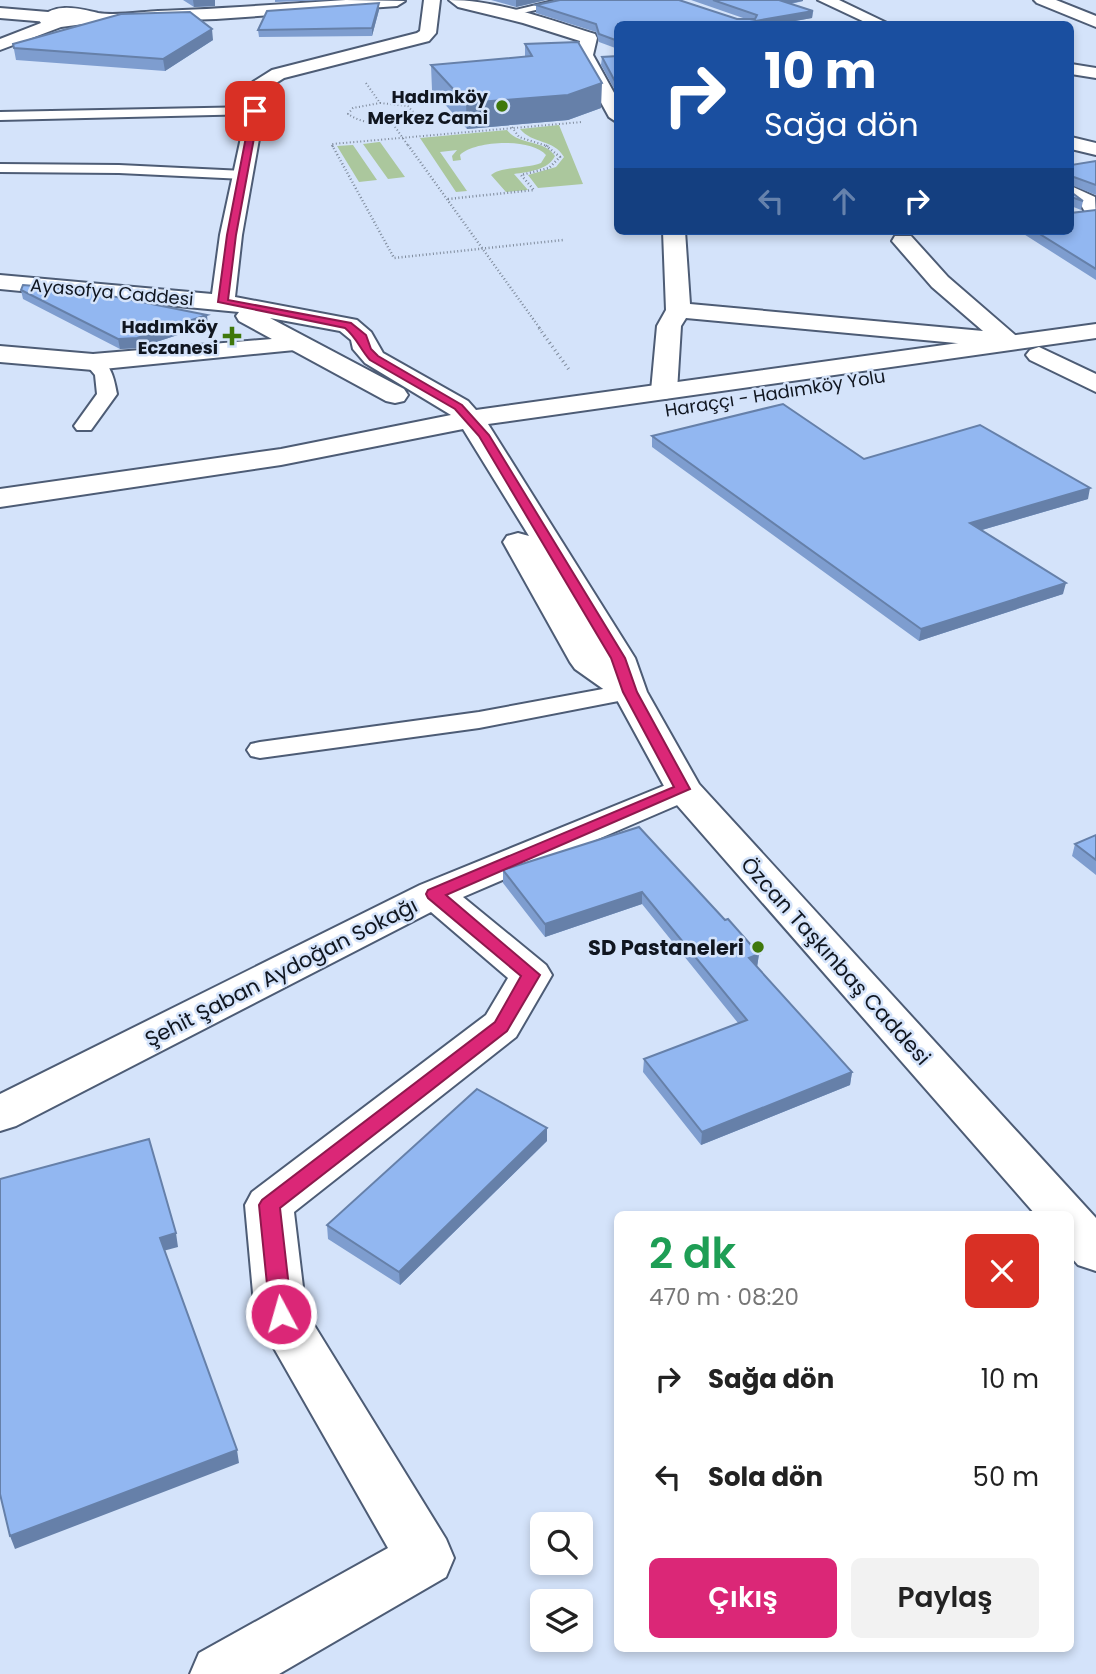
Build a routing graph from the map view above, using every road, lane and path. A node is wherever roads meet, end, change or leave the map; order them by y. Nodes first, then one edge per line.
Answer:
1 (90, 0) edge
2 (432, 0) edge
3 (457, 0) edge
4 (574, 0) edge
5 (826, 0) edge
6 (1042, 0) edge
7 (397, 1) edge
8 (0, 13) edge
9 (505, 14) junction
10 (84, 15) junction
11 (53, 20) junction
12 (874, 21) edge
13 (1096, 22) edge
14 (1096, 29) edge
15 (1074, 32) edge
16 (589, 38) junction
17 (608, 41) edge
18 (0, 45) edge
19 (1074, 69) edge
20 (1096, 73) edge
21 (614, 110) edge
22 (255, 111) junction
23 (0, 116) edge
24 (391, 121) junction
25 (584, 122) edge
26 (512, 127) junction
27 (403, 137) junction
28 (1074, 143) edge
29 (1096, 149) edge
30 (1096, 158) edge
31 (1074, 163) edge
32 (0, 168) edge
33 (244, 175) junction
34 (1074, 194) edge
35 (447, 200) junction
36 (1096, 212) edge
37 (674, 235) edge
38 (563, 240) dead end
39 (903, 241) dead end
40 (483, 249) junction
41 (0, 282) edge
42 (223, 302) junction
43 (678, 310) junction
44 (1096, 331) edge
45 (1010, 341) junction
46 (296, 344) junction
47 (1096, 350) edge
48 (0, 354) edge
49 (1039, 355) junction
50 (93, 362) junction
51 (576, 379) dead end
52 (1096, 384) edge
53 (664, 391) junction
54 (84, 426) dead end
55 (462, 429) junction
56 (0, 498) edge
57 (630, 692) junction
58 (260, 750) dead end
59 (683, 789) junction
60 (434, 894) junction
61 (0, 1114) edge
62 (1061, 1211) edge
63 (1074, 1226) edge
64 (1096, 1251) edge
65 (221, 1674) edge

1 - 10 street
2 - 22 street
3 - 9 street
4 - 9 lane
5 - 12 street
6 - 13 street
7 - 10 street
8 - 11 street
9 - 16 street
10 - 11 street
11 - 18 street
14 - 15 street
16 - 17 street
16 - 21 street
19 - 20 street
22 - 23 lane
22 - 33 street
24 - 24 path
24 - 27 path
25 - 26 path
26 - 27 path
26 - 35 path
27 - 35 path
27 - 40 path
28 - 29 street
30 - 31 street
32 - 33 lane
33 - 42 street
34 - 36 street
35 - 40 path
37 - 43 street
38 - 40 path
39 - 45 street
40 - 51 path
41 - 42 street, Ayasofya Caddesi
42 - 46 street
42 - 55 street, Ayasofya Caddesi
43 - 45 street
43 - 53 street
44 - 45 street
45 - 49 street
45 - 53 street
46 - 50 street
46 - 55 street
47 - 49 street, Haraççı - Hadımköy Yolu
48 - 50 street
49 - 52 street
49 - 55 street, Haraççı - Hadımköy Yolu
50 - 54 lane
53 - 55 street
55 - 56 street
55 - 57 street, Özcan Taşkınbaş Caddesi
57 - 58 lane
57 - 59 street, Özcan Taşkınbaş Caddesi
59 - 60 street, Şehit Şaban Aydoğan Sokağı
59 - 62 street, Özcan Taşkınbaş Caddesi
60 - 61 street, Şehit Şaban Aydoğan Sokağı
60 - 65 street
63 - 64 street

